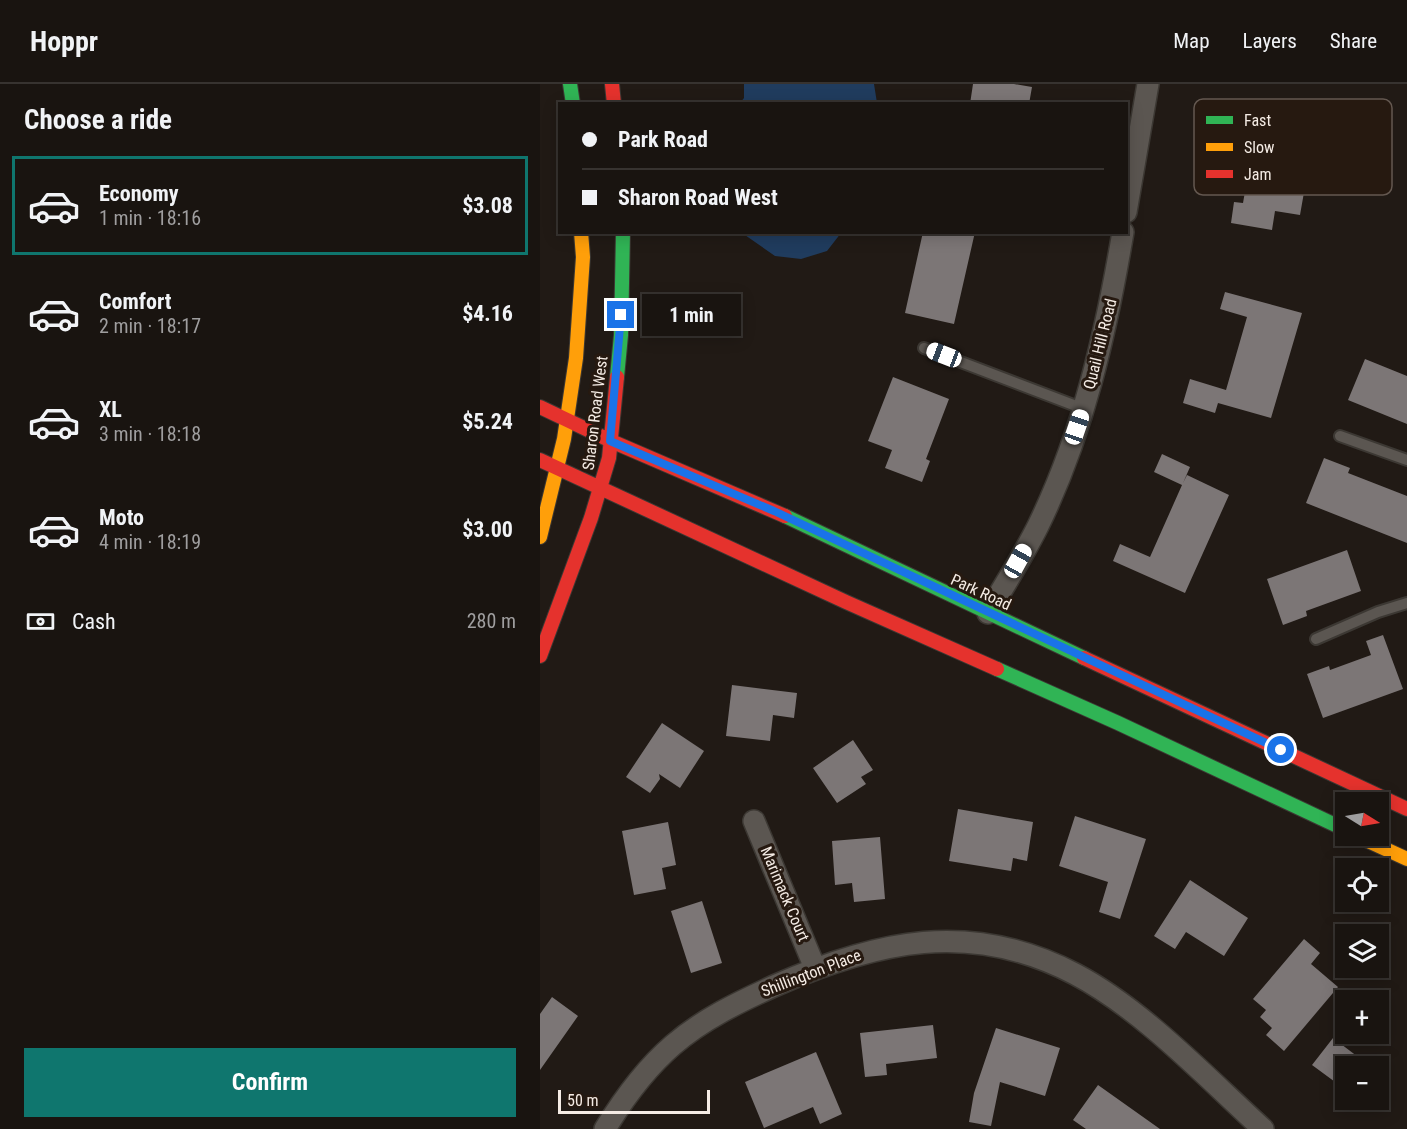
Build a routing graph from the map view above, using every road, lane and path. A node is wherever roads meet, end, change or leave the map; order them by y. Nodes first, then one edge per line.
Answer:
1 (570, 84) edge
2 (612, 84) edge
3 (1148, 84) edge
4 (573, 102) edge
5 (614, 102) edge
6 (1128, 200) edge
7 (581, 234) edge
8 (623, 234) edge
9 (1122, 234) edge
10 (924, 348) dead end
11 (540, 407) edge
12 (1084, 409) junction
13 (567, 420) junction
14 (1340, 435) dead end
15 (610, 441) junction
16 (540, 460) edge
17 (1407, 460) edge
18 (558, 468) junction
19 (601, 489) junction
20 (540, 537) edge
21 (1407, 603) edge
22 (988, 614) junction
23 (1316, 639) dead end
24 (540, 656) edge
25 (1407, 809) edge
26 (754, 821) dead end
27 (1335, 825) edge
28 (1379, 846) edge
29 (1407, 859) edge
30 (815, 968) junction
31 (605, 1129) edge
32 (1263, 1129) edge

1 - 4 main road
2 - 5 main road
3 - 6 street
7 - 13 main road, Sharon Road West
8 - 15 main road, Sharon Road West
9 - 12 street, Quail Hill Road
10 - 12 lane
11 - 13 main road, Park Road
12 - 22 street, Quail Hill Road
13 - 15 main road, Park Road
13 - 18 main road, Sharon Road West
14 - 17 lane
15 - 19 main road, Sharon Road West
15 - 22 main road, Park Road
16 - 18 main road
18 - 19 main road
18 - 20 main road, Sharon Road West
19 - 24 main road, Sharon Road West
19 - 27 main road
21 - 23 lane
22 - 25 main road, Park Road
26 - 30 street, Marimack Court
28 - 29 main road
30 - 31 street, Shillington Place
30 - 32 street, Shillington Place

